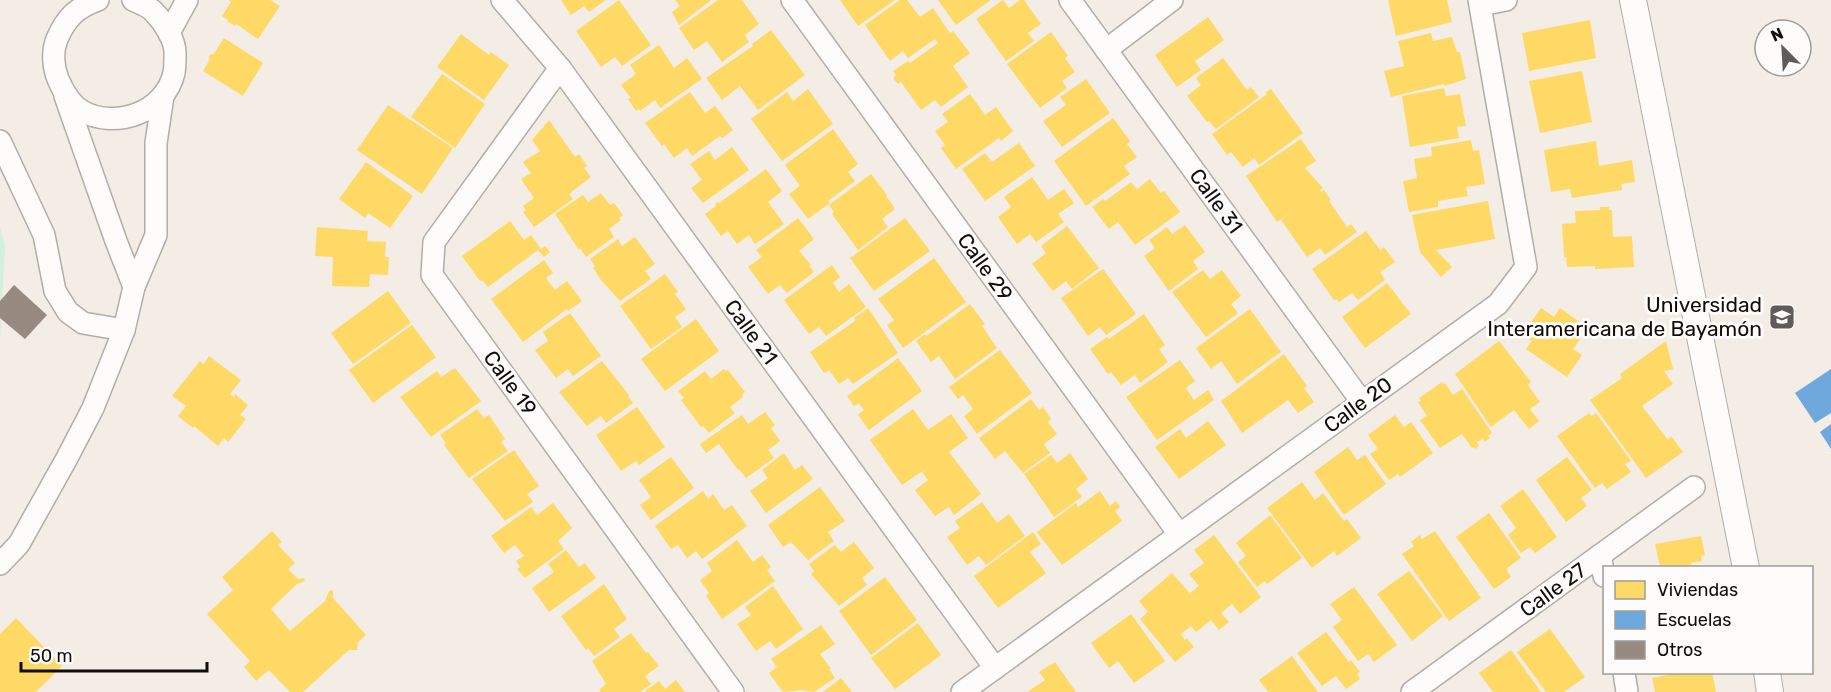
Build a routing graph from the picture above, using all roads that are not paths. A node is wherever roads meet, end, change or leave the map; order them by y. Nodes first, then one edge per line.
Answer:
1 (98, 0) edge
2 (133, 0) edge
3 (187, 0) edge
4 (502, 0) edge
5 (792, 0) edge
6 (1070, 0) edge
7 (1172, 0) edge
8 (1506, 0) edge
9 (1634, 0) edge
10 (1480, 3) edge
11 (169, 33) junction
12 (1106, 50) junction
13 (560, 68) junction
14 (64, 93) junction
15 (163, 96) junction
16 (0, 141) edge
17 (134, 287) junction
18 (124, 330) junction
19 (1362, 402) junction
20 (1694, 487) dead end
21 (1179, 534) junction
22 (1600, 555) junction
23 (0, 564) edge
24 (1746, 566) edge
25 (1603, 568) edge
26 (995, 668) junction
27 (1624, 674) edge
28 (1767, 674) edge
29 (733, 692) edge
30 (962, 692) edge
31 (1412, 692) edge
32 (1628, 692) edge
33 (1770, 692) edge

1 - 14 street
2 - 11 street
3 - 11 street
4 - 13 street, Calle 21
5 - 21 street, Calle 29
6 - 12 street, Calle 31
7 - 12 street
8 - 10 street
9 - 24 street
10 - 19 street, Calle 20
11 - 15 street
12 - 19 street, Calle 31
13 - 26 street, Calle 21
13 - 29 street, Calle 19
14 - 15 street
14 - 17 street
15 - 17 street
16 - 18 street
17 - 18 street
18 - 23 street
19 - 21 street, Calle 20
20 - 22 street, Calle 27
21 - 26 street, Calle 20
22 - 25 street
22 - 31 street, Calle 27
26 - 30 street, Calle 20
27 - 32 street
28 - 33 street

